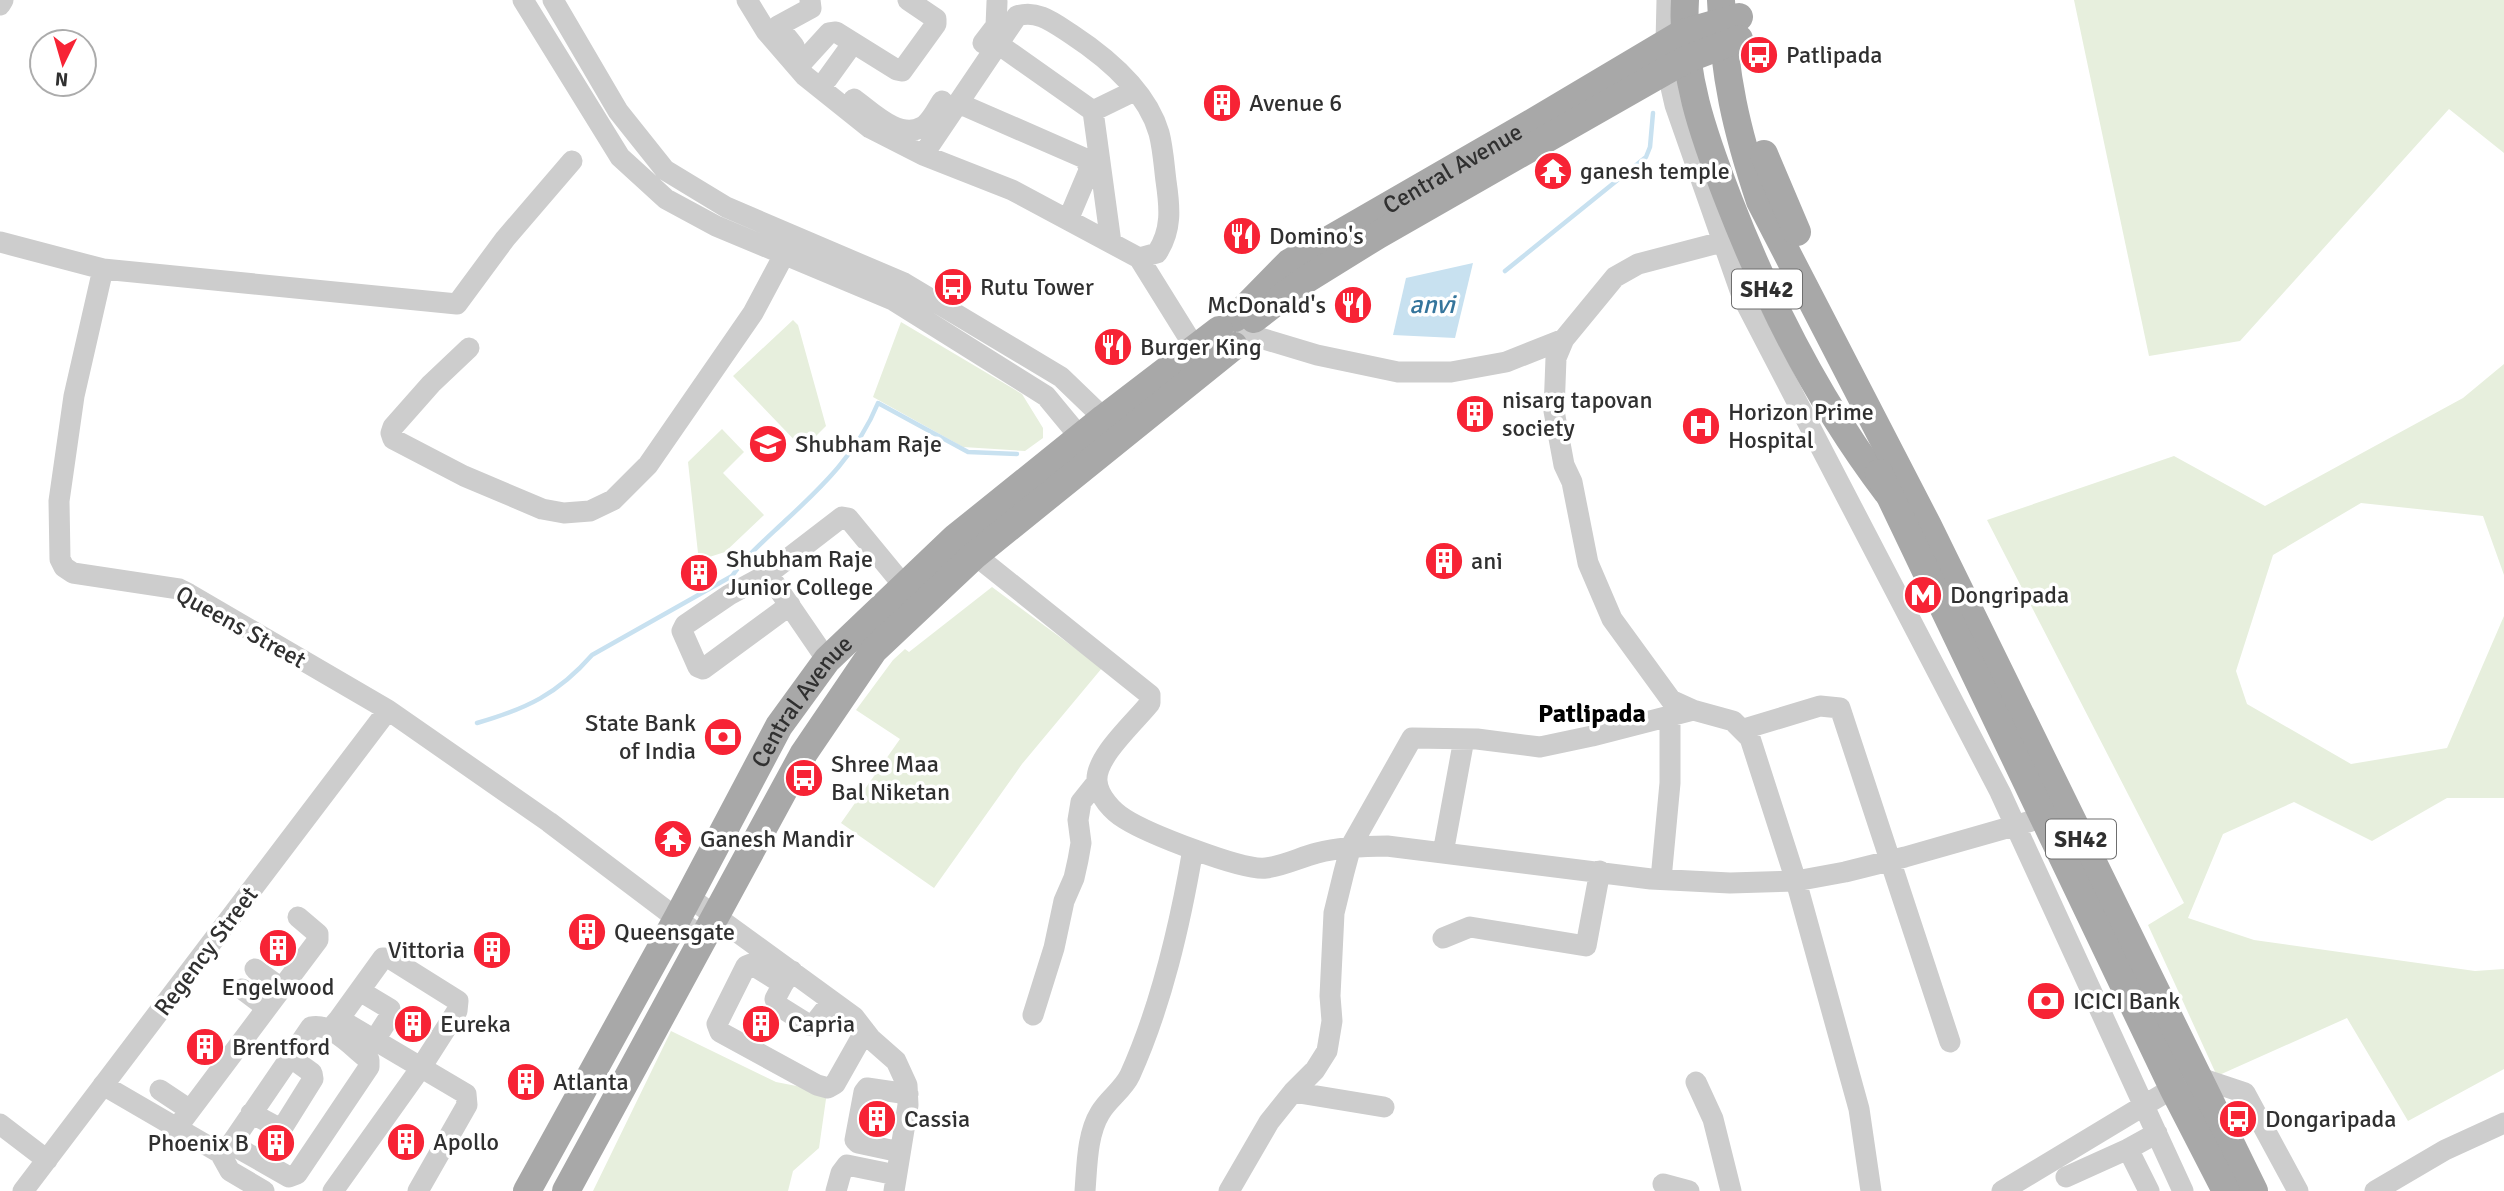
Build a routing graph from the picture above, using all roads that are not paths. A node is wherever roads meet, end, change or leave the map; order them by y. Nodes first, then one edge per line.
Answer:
1 (3, 0) edge
2 (523, 0) edge
3 (553, 0) edge
4 (747, 0) edge
5 (763, 0) edge
6 (810, 0) edge
7 (908, 0) edge
8 (1667, 0) edge
9 (1685, 0) edge
10 (1703, 0) edge
11 (995, 1) edge
12 (0, 5) edge
13 (1736, 14) edge
14 (1017, 16) junction
15 (778, 26) junction
16 (853, 43) junction
17 (998, 44) junction
18 (1676, 51) junction
19 (802, 63) junction
20 (827, 79) junction
21 (1134, 91) junction
22 (958, 103) junction
23 (1093, 111) junction
24 (923, 155) junction
25 (572, 161) dead end
26 (658, 177) junction
27 (1068, 220) junction
28 (0, 242) edge
29 (1722, 242) junction
30 (1111, 243) junction
31 (785, 253) junction
32 (1139, 258) junction
33 (103, 269) junction
34 (854, 272) junction
35 (1236, 331) junction
36 (1564, 339) junction
37 (470, 348) dead end
38 (1195, 348) junction
39 (1113, 427) junction
40 (1088, 447) junction
41 (1881, 457) junction
42 (1900, 493) junction
43 (975, 555) junction
44 (768, 574) junction
45 (904, 586) junction
46 (790, 605) junction
47 (827, 660) junction
48 (388, 710) junction
49 (1693, 710) junction
50 (1670, 716) junction
51 (1744, 729) junction
52 (1464, 739) junction
53 (1097, 782) junction
54 (2042, 818) junction
55 (2016, 826) junction
56 (1352, 846) junction
57 (1193, 849) junction
58 (1443, 853) junction
59 (1892, 860) junction
60 (1600, 871) junction
61 (1661, 879) junction
62 (1796, 881) junction
63 (684, 907) junction
64 (298, 917) dead end
65 (710, 927) junction
66 (1443, 939) dead end
67 (255, 969) dead end
68 (788, 978) junction
69 (281, 988) junction
70 (242, 989) dead end
71 (360, 990) junction
72 (832, 1001) junction
73 (266, 1007) junction
74 (1033, 1015) dead end
75 (335, 1025) junction
76 (865, 1031) junction
77 (374, 1041) junction
78 (1950, 1042) dead end
79 (290, 1057) junction
80 (420, 1069) junction
81 (1696, 1082) dead end
82 (2185, 1083) junction
83 (103, 1085) junction
84 (160, 1090) dead end
85 (1293, 1092) junction
86 (908, 1094) junction
87 (299, 1101) junction
88 (2144, 1105) junction
89 (1384, 1107) dead end
90 (190, 1110) junction
91 (251, 1113) junction
92 (332, 1122) junction
93 (2504, 1123) edge
94 (0, 1124) edge
95 (176, 1129) junction
96 (2157, 1133) junction
97 (2128, 1149) junction
98 (900, 1152) junction
99 (47, 1160) junction
100 (228, 1165) edge
101 (2065, 1175) edge
102 (302, 1183) edge
103 (895, 1183) edge
104 (1663, 1184) dead end
105 (2177, 1189) edge
106 (23, 1191) edge
107 (264, 1191) edge
108 (333, 1191) edge
109 (418, 1191) edge
110 (527, 1191) edge
111 (566, 1191) edge
112 (836, 1191) edge
113 (1085, 1191) edge
114 (1229, 1191) edge
115 (1689, 1191) edge
116 (1731, 1191) edge
117 (1871, 1191) edge
118 (2002, 1191) edge
119 (2149, 1191) edge
120 (2226, 1191) edge
121 (2254, 1191) edge
122 (2298, 1191) edge
123 (2375, 1191) edge

1 - 12 street
2 - 26 street
3 - 26 street
4 - 19 street
5 - 15 street
6 - 15 street
7 - 16 street
8 - 18 street
9 - 18 main road, SH42
10 - 41 main road
11 - 14 street
11 - 20 street
13 - 18 main road, Central Avenue
13 - 41 main road
13 - 42 main road, SH42
14 - 17 street
14 - 21 street
15 - 19 street
16 - 19 street
16 - 20 street
17 - 22 street
17 - 23 street
18 - 29 street
18 - 35 main road, Central Avenue
18 - 42 main road, SH42
19 - 20 street
19 - 24 street
21 - 23 street
21 - 32 street
22 - 24 street
22 - 27 street
23 - 30 street
24 - 27 street
25 - 33 street
26 - 31 street
26 - 34 street
27 - 30 street
28 - 33 street
29 - 36 street
29 - 55 street
30 - 32 street
31 - 34 street
31 - 37 street
32 - 38 street
33 - 48 street, Queens Street
34 - 39 street
34 - 40 street
35 - 36 street
35 - 38 main road, Central Avenue
35 - 39 main road, Central Avenue
36 - 49 street
38 - 39 main road, Central Avenue
39 - 40 main road, Central Avenue
40 - 43 main road, Central Avenue
40 - 45 main road, Central Avenue
41 - 42 main road
42 - 54 main road, SH42
42 - 82 main road, SH42
43 - 53 street
43 - 65 main road, Central Avenue
44 - 45 street
44 - 46 street
44 - 46 street
45 - 47 main road, Central Avenue
46 - 47 street
47 - 63 main road, Central Avenue
48 - 63 street, Queens Street
48 - 83 street, Regency Street
49 - 50 street
49 - 51 street
50 - 52 street
50 - 61 street
51 - 59 street
51 - 62 street
52 - 56 street
52 - 58 street
53 - 57 street
53 - 74 street
54 - 55 street
54 - 82 main road, SH42
55 - 59 street
55 - 88 street
56 - 57 street
56 - 58 street
56 - 85 street
57 - 113 street
58 - 60 street
59 - 62 street
59 - 78 street
60 - 61 street
60 - 66 street
61 - 62 street
62 - 117 street
63 - 65 street, Queens Street
63 - 110 main road, Central Avenue
64 - 69 street
65 - 68 street, Queens Street
65 - 111 main road, Central Avenue
67 - 69 street
68 - 72 street
68 - 72 street
68 - 76 street
69 - 73 street
70 - 73 street
71 - 75 street
71 - 77 street
71 - 80 street
72 - 76 street
73 - 90 street
75 - 77 street
75 - 79 street
75 - 92 street
76 - 86 street
77 - 80 street
79 - 87 street
79 - 91 street
80 - 108 street
80 - 109 street
81 - 116 street
82 - 88 street
82 - 120 main road, SH42
82 - 121 main road, SH42
82 - 122 street
83 - 95 street
83 - 99 street, Regency Street
84 - 90 street
85 - 89 street
85 - 114 street
86 - 98 street
86 - 98 street
87 - 91 street
87 - 92 street
88 - 96 street
88 - 101 street
90 - 95 street
91 - 100 street
92 - 102 street
93 - 123 street
94 - 99 street
95 - 100 street
96 - 97 street
96 - 105 street
97 - 101 street
97 - 119 street
98 - 103 street
99 - 106 street, Regency Street
100 - 102 street
100 - 107 street
101 - 118 street
103 - 112 street
104 - 115 street

